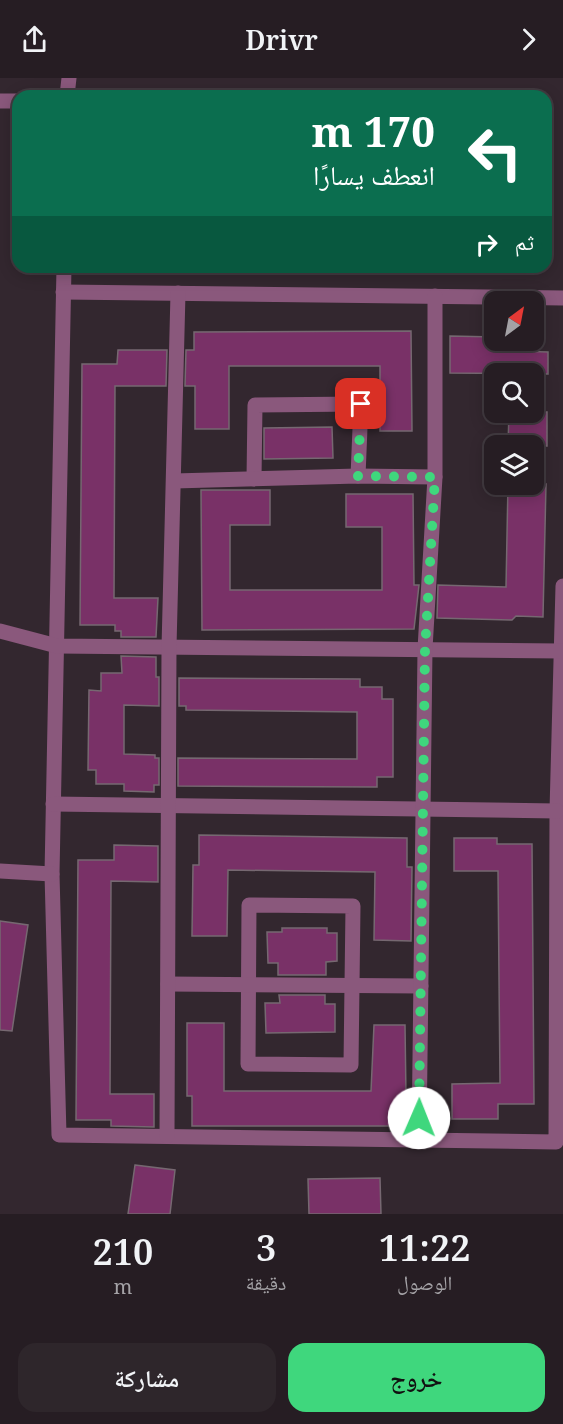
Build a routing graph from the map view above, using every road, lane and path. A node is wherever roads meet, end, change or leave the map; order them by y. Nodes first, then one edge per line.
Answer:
1 (64, 273) edge
2 (63, 292) junction
3 (178, 293) junction
4 (435, 296) junction
5 (563, 298) edge
6 (358, 476) junction
7 (435, 477) junction
8 (254, 479) junction
9 (174, 482) junction
10 (563, 586) edge
11 (0, 631) edge
12 (57, 646) junction
13 (170, 647) junction
14 (425, 650) junction
15 (561, 651) junction
16 (53, 804) junction
17 (170, 806) junction
18 (423, 809) junction
19 (557, 811) junction
20 (0, 871) edge
21 (52, 874) junction
22 (168, 984) junction
23 (249, 984) junction
24 (352, 985) junction
25 (421, 986) junction
26 (167, 1136) junction
27 (419, 1140) junction

1 - 2 street
2 - 3 street
2 - 12 street
3 - 4 street
3 - 9 street
4 - 5 street
4 - 7 street
6 - 7 street
6 - 8 street
6 - 8 street
7 - 14 street
8 - 9 street
9 - 13 street
10 - 15 street
11 - 12 street
12 - 13 street
12 - 16 street
13 - 14 street
13 - 17 street
14 - 15 street
14 - 18 street
15 - 19 street
16 - 17 street
16 - 21 street
17 - 18 street
17 - 22 street
18 - 19 street
18 - 25 street
19 - 27 street
20 - 21 street
21 - 26 street
22 - 23 street
22 - 26 street
23 - 24 street
23 - 24 street
23 - 24 street
24 - 25 street
25 - 27 street
26 - 27 street

